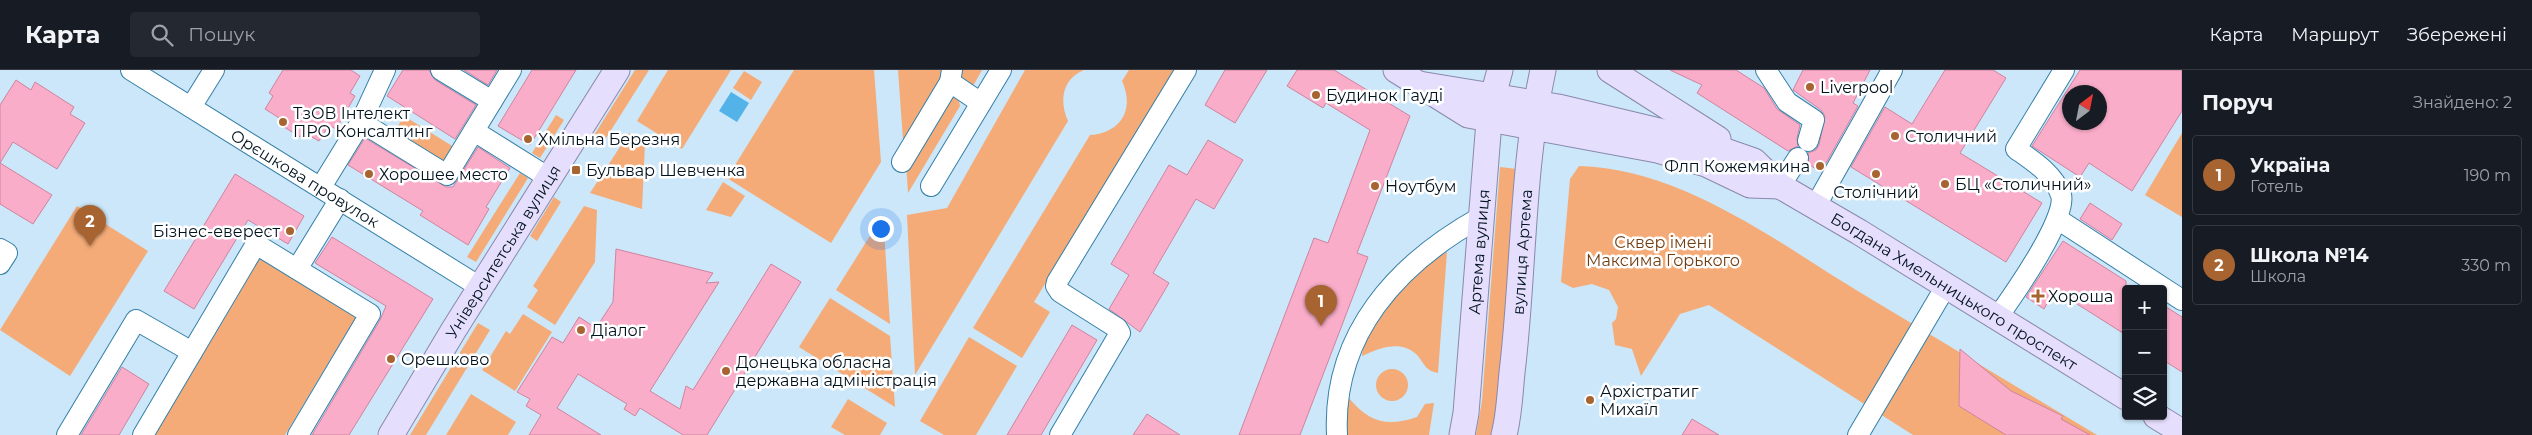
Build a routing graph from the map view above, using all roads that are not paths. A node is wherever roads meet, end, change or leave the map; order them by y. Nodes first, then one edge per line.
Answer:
1 (131, 70) edge
2 (214, 70) edge
3 (385, 70) edge
4 (441, 70) edge
5 (510, 70) edge
6 (617, 70) edge
7 (1001, 70) edge
8 (1186, 70) edge
9 (1396, 70) edge
10 (1500, 70) edge
11 (1543, 70) edge
12 (1610, 70) edge
13 (1766, 70) edge
14 (1892, 70) edge
15 (2064, 70) edge
16 (951, 76) edge
17 (1419, 84) junction
18 (1492, 96) junction
19 (492, 101) junction
20 (981, 103) junction
21 (1536, 103) junction
22 (191, 107) junction
23 (1490, 121) junction
24 (361, 122) junction
25 (1532, 128) junction
26 (474, 131) junction
27 (902, 162) dead end
28 (1754, 162) junction
29 (549, 178) junction
30 (931, 186) dead end
31 (1780, 186) junction
32 (321, 187) junction
33 (340, 198) junction
34 (1815, 207) junction
35 (1481, 217) junction
36 (2058, 220) junction
37 (0, 249) edge
38 (0, 264) edge
39 (297, 269) junction
40 (1946, 286) junction
41 (480, 287) junction
42 (2182, 300) edge
43 (1997, 318) junction
44 (192, 352) junction
45 (2122, 395) edge
46 (2162, 420) edge
47 (2182, 432) edge
48 (67, 435) edge
49 (143, 435) edge
50 (298, 435) edge
51 (391, 435) edge
52 (1060, 435) edge
53 (1337, 435) edge
54 (1462, 435) edge
55 (1504, 435) edge
56 (1858, 435) edge

1 - 22 street, Орєшкова провулок
2 - 22 street
3 - 24 street
4 - 19 street
5 - 19 street
6 - 29 main road, Університетська вулиця
7 - 20 street
8 - 52 street
9 - 17 main road, Богдана Хмельницького проспект
10 - 18 main road, Артема вулиця
11 - 21 main road, вулиця Артема
12 - 28 main road
13 - 31 street
14 - 34 street
15 - 36 street
16 - 20 street
16 - 27 street
17 - 18 main road, Богдана Хмельницького проспект
17 - 23 main road, Богдана Хмельницького проспект
18 - 21 main road, Богдана Хмельницького проспект
18 - 23 main road, Артема вулиця
19 - 26 street
20 - 30 street
21 - 25 main road, вулиця Артема
21 - 28 main road, Богдана Хмельницького проспект
22 - 32 street, Орєшкова провулок
23 - 25 main road, Богдана Хмельницького проспект
23 - 35 main road, Артема вулиця
24 - 26 street
24 - 32 street
25 - 31 main road, Богдана Хмельницького проспект
25 - 55 main road, вулиця Артема
26 - 29 street
28 - 31 main road, Богдана Хмельницького проспект
29 - 41 main road, Університетська вулиця
31 - 34 main road, Богдана Хмельницького проспект
32 - 33 street, Орєшкова провулок
33 - 39 street
33 - 41 street, Орєшкова провулок
34 - 40 main road, Богдана Хмельницького проспект
35 - 53 street
35 - 54 main road, Артема вулиця
36 - 42 street
36 - 43 street
37 - 38 street
39 - 44 street
39 - 50 street
40 - 43 main road, Богдана Хмельницького проспект
40 - 56 street
41 - 51 main road, Університетська вулиця
43 - 45 main road, Богдана Хмельницького проспект
44 - 48 street
44 - 49 street
46 - 47 main road

